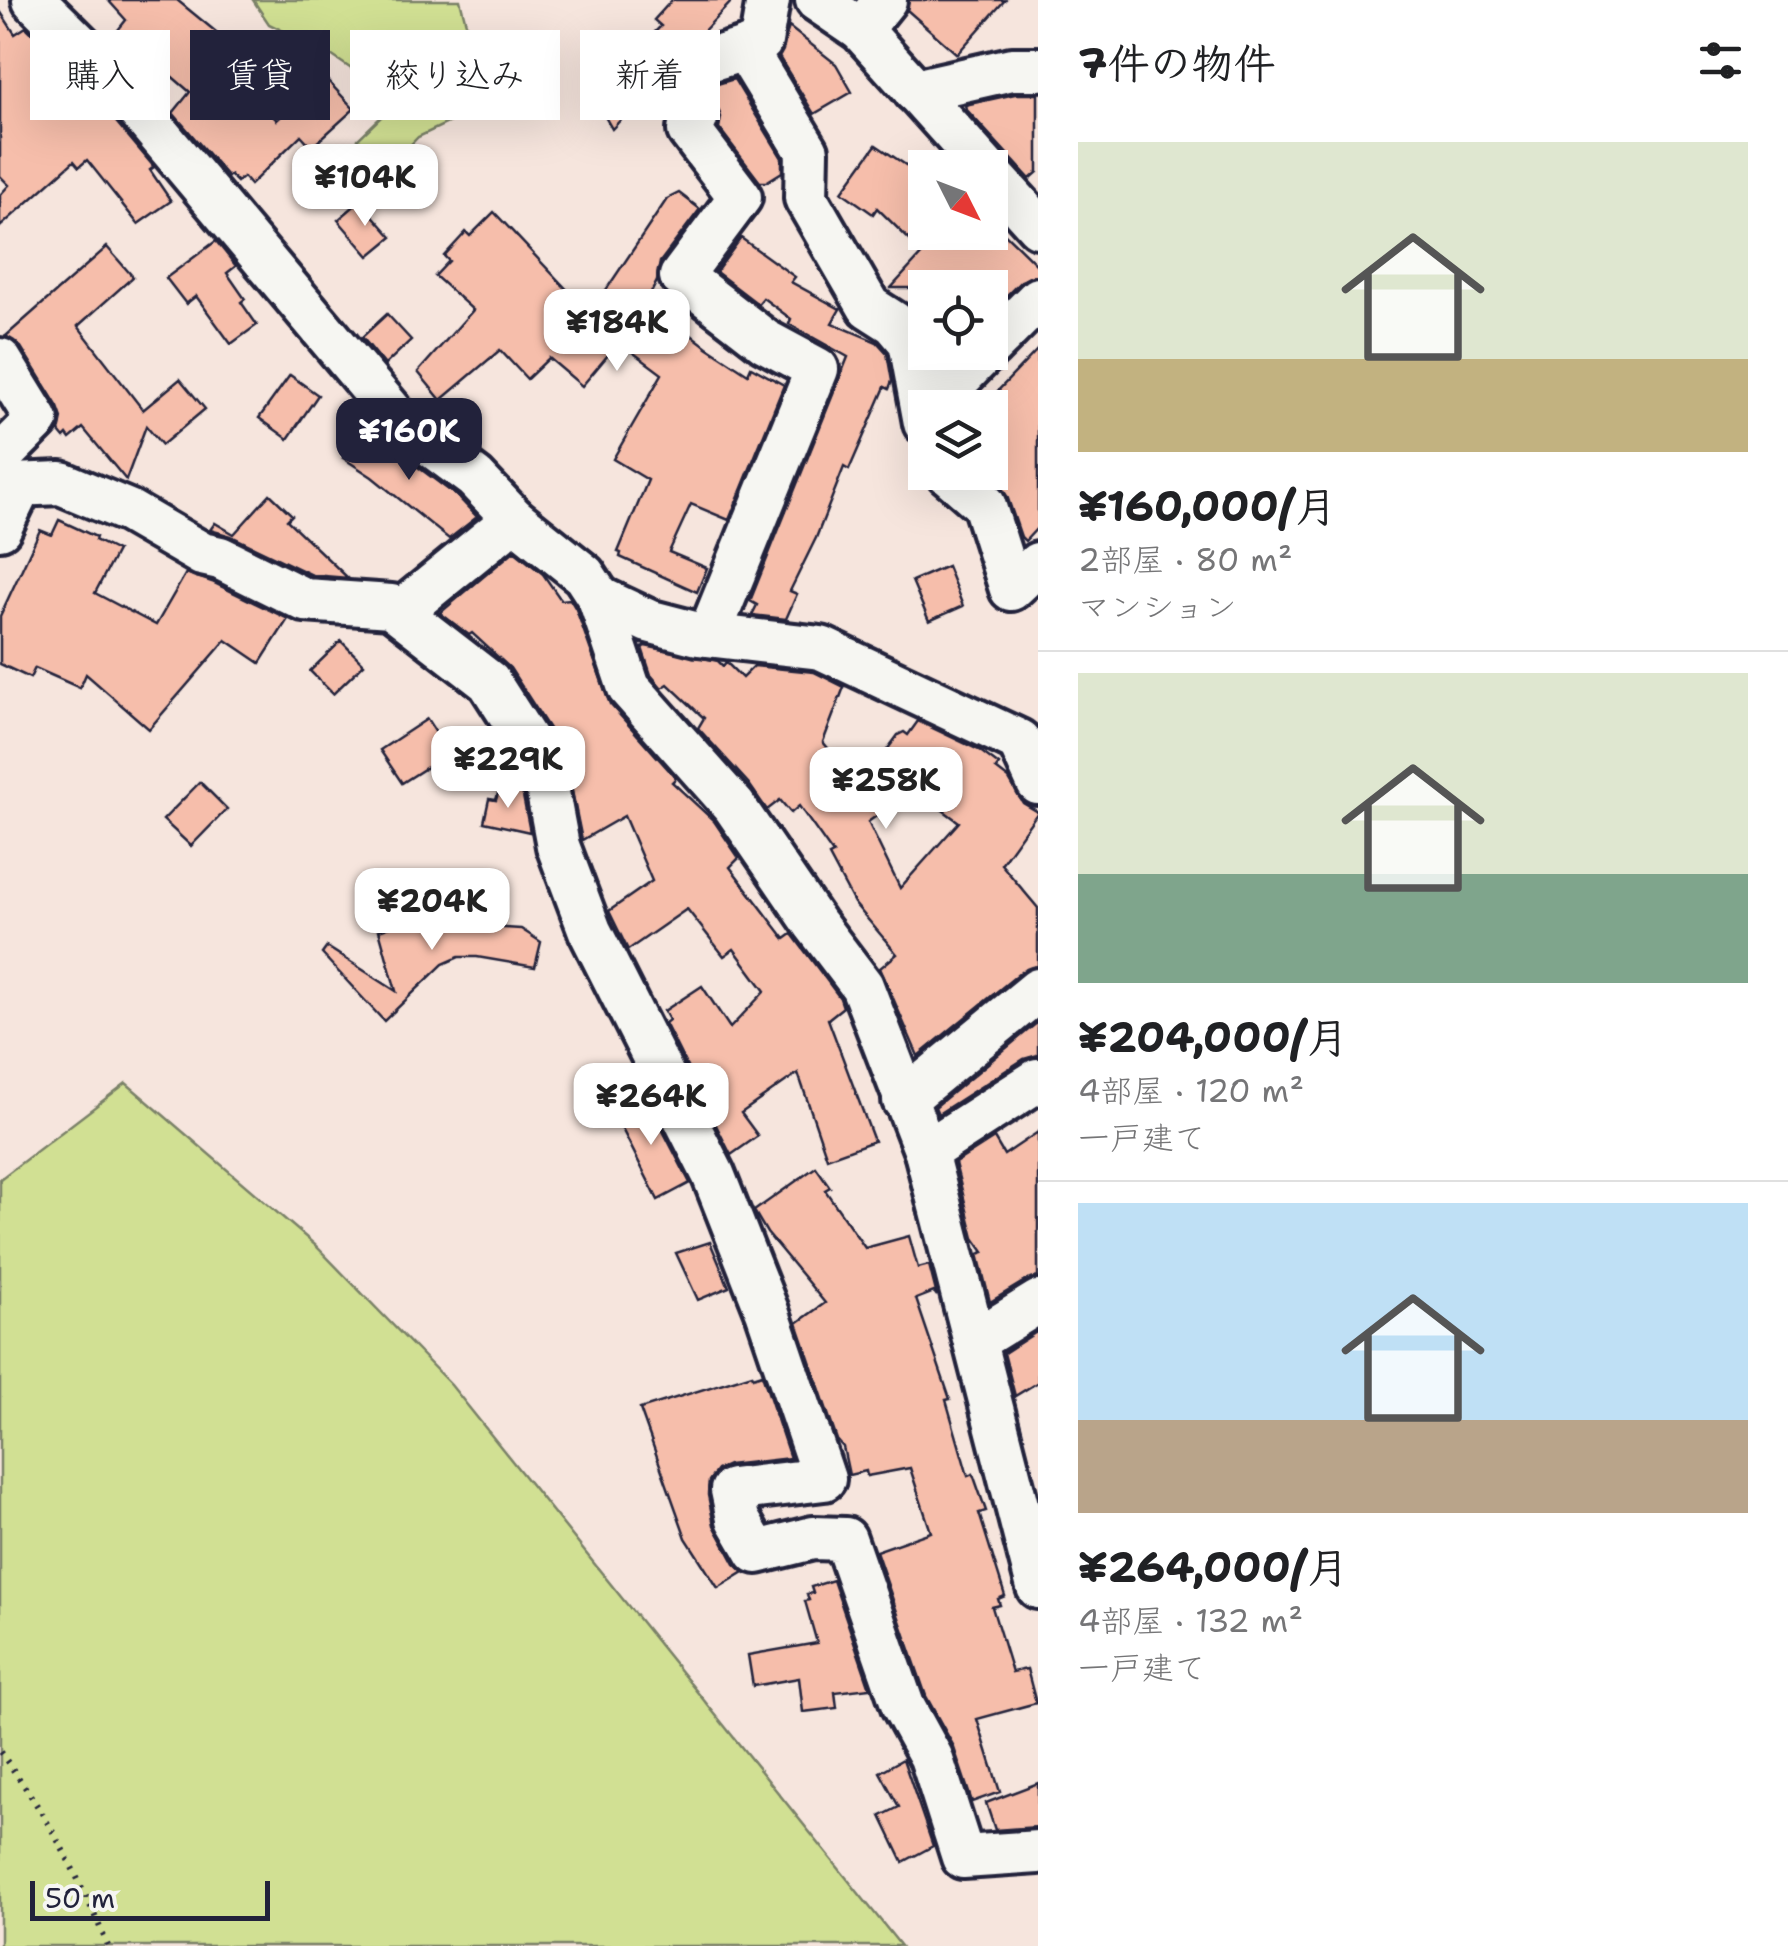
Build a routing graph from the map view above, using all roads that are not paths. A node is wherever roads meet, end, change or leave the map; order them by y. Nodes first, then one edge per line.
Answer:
1 (34, 0) edge
2 (768, 0) edge
3 (817, 0) edge
4 (873, 15) edge
5 (745, 49) junction
6 (1038, 70) edge
7 (916, 91) junction
8 (969, 150) edge
9 (1008, 193) edge
10 (1038, 226) edge
11 (1038, 299) edge
12 (1008, 330) edge
13 (0, 360) edge
14 (968, 370) edge
15 (919, 390) edge
16 (948, 390) edge
17 (7, 474) edge
18 (968, 490) edge
19 (514, 519) junction
20 (0, 528) edge
21 (1038, 564) edge
22 (599, 598) junction
23 (400, 612) junction
24 (709, 635) junction
25 (1038, 782) edge
26 (1038, 990) edge
27 (1038, 1080) edge
28 (904, 1100) junction
29 (926, 1152) junction
30 (1038, 1302) edge
31 (975, 1341) junction
32 (1038, 1587) edge
33 (1038, 1852) edge

1 - 19 street
2 - 5 street
3 - 4 street
4 - 7 street
5 - 15 street
5 - 24 street
6 - 7 street
7 - 8 street
9 - 10 street
11 - 12 street
13 - 17 street
14 - 16 street
17 - 20 street
17 - 23 street
18 - 21 street
19 - 22 street
19 - 23 street
22 - 24 street
22 - 28 street
23 - 33 street
24 - 25 street
26 - 28 street
27 - 29 street
28 - 29 street
29 - 31 street
30 - 31 street
31 - 32 street

